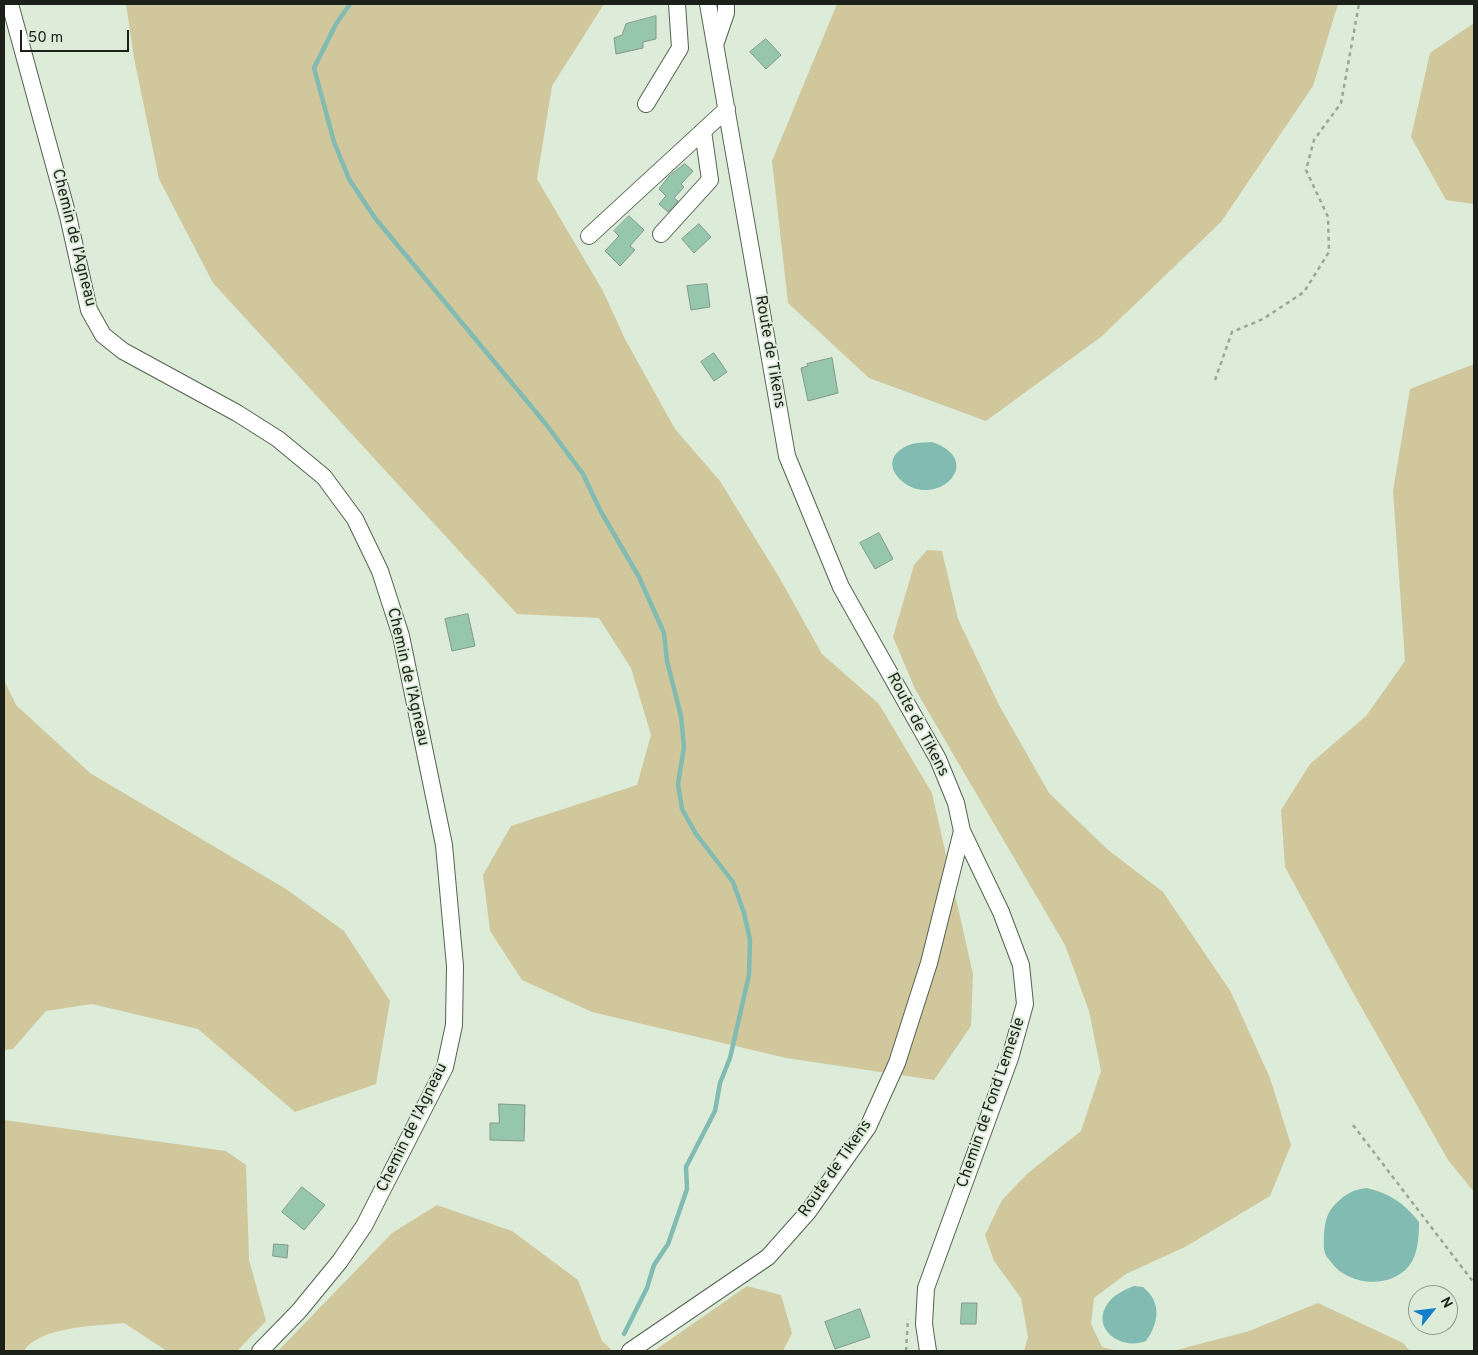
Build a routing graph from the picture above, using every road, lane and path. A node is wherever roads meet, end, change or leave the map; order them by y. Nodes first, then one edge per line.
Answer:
1 (10, 4) edge
2 (677, 4) edge
3 (708, 4) edge
4 (726, 4) edge
5 (1360, 4) edge
6 (715, 44) junction
7 (646, 104) dead end
8 (727, 109) junction
9 (703, 131) junction
10 (661, 234) dead end
11 (589, 236) dead end
12 (1215, 380) dead end
13 (962, 830) junction
14 (1353, 1125) dead end
15 (1474, 1282) edge
16 (260, 1351) edge
17 (630, 1351) edge
18 (928, 1351) edge

1 - 16 street, Chemin de l’Agneau
2 - 7 street
3 - 6 street, Route de Tikens
4 - 6 street
5 - 12 path
6 - 8 street, Route de Tikens
8 - 9 street
8 - 13 street, Route de Tikens
9 - 10 street
9 - 11 street
13 - 17 street, Route de Tikens
13 - 18 street, Chemin de Fond Lemesle
14 - 15 path

